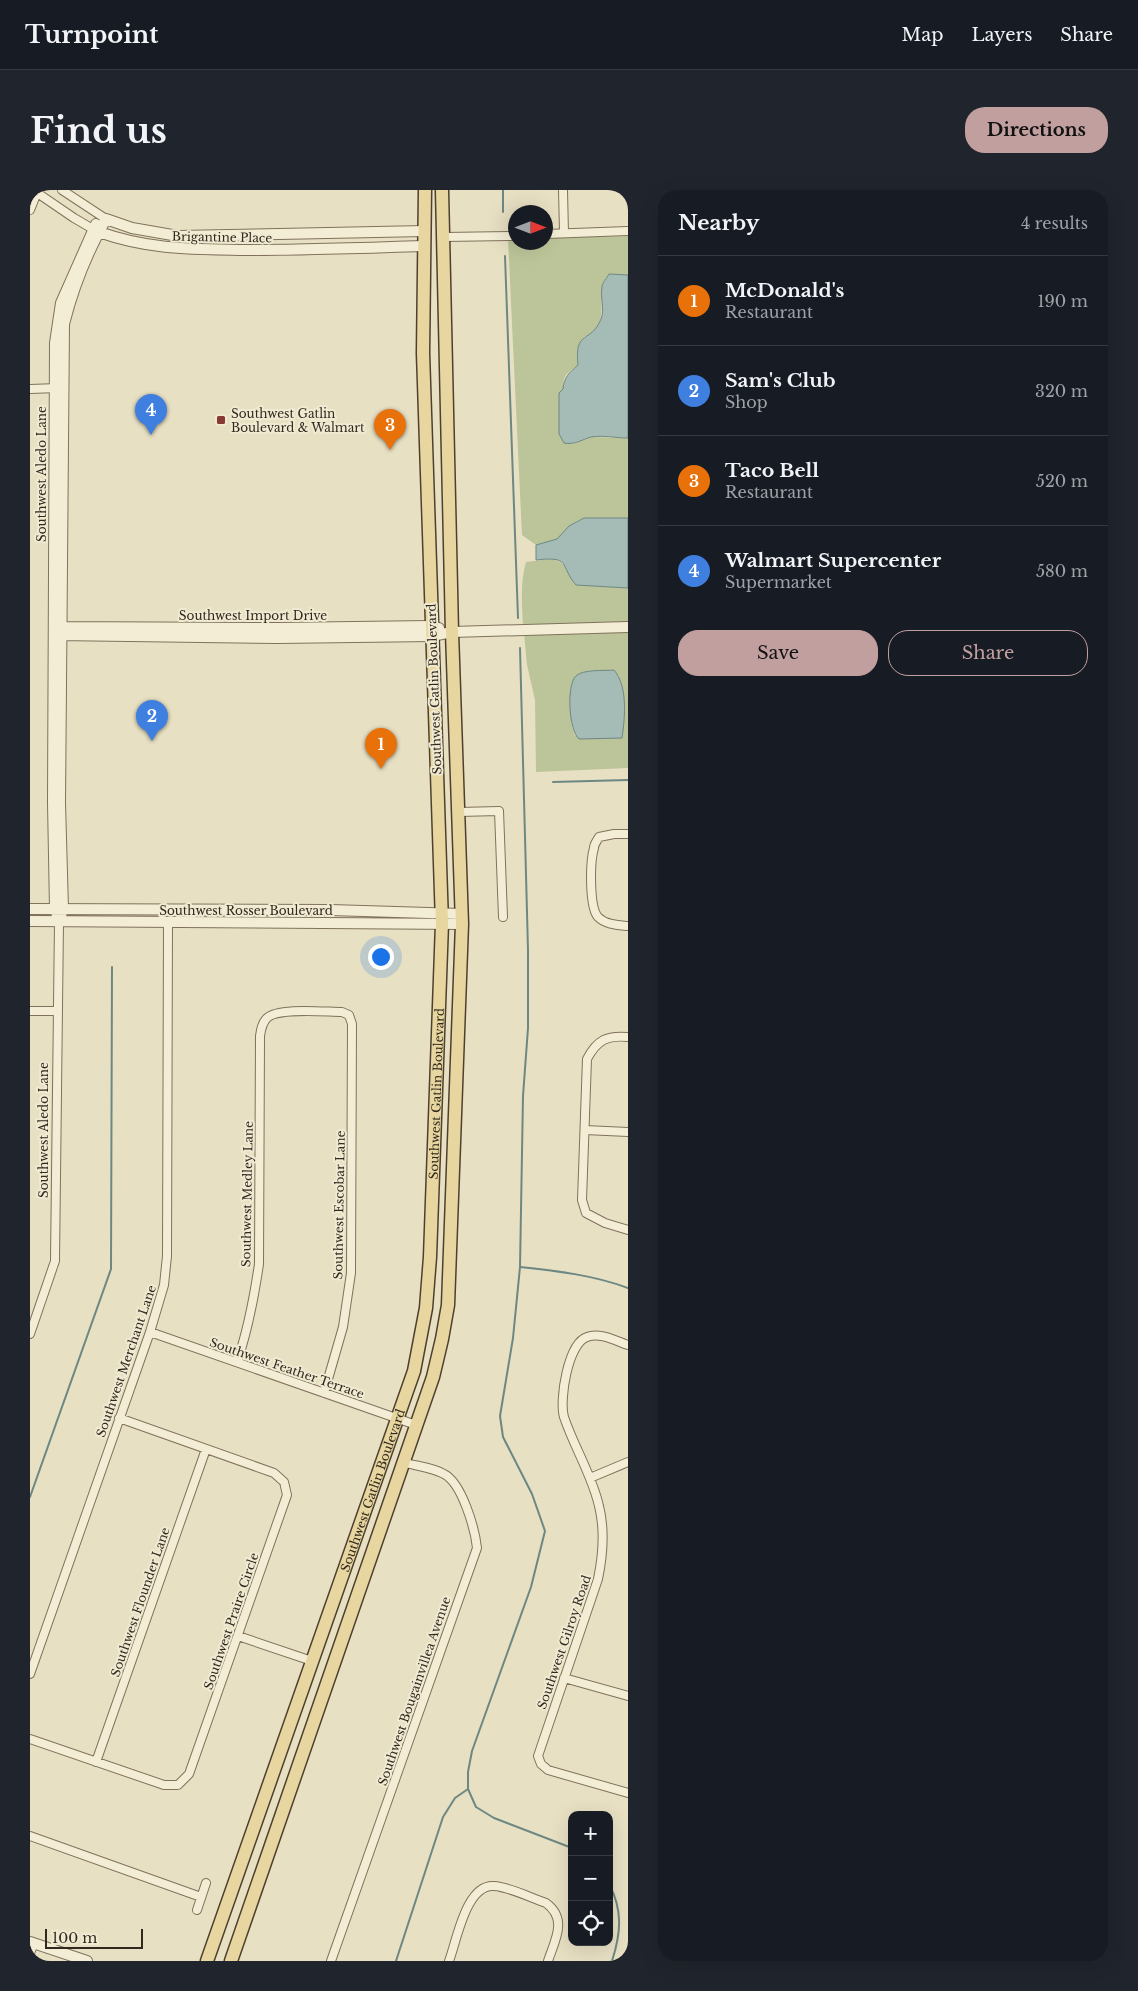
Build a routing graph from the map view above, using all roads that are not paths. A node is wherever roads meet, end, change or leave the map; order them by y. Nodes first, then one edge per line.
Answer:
1 (62, 190) edge
2 (425, 190) edge
3 (442, 190) edge
4 (563, 190) edge
5 (34, 192) edge
6 (30, 210) edge
7 (103, 218) junction
8 (96, 230) junction
9 (425, 231) junction
10 (628, 231) edge
11 (564, 233) junction
12 (553, 234) edge
13 (508, 236) edge
14 (444, 237) junction
15 (424, 246) junction
16 (59, 388) junction
17 (30, 389) edge
18 (628, 627) edge
19 (58, 631) junction
20 (431, 631) junction
21 (452, 632) junction
22 (459, 812) junction
23 (628, 834) edge
24 (30, 909) edge
25 (59, 909) junction
26 (503, 918) dead end
27 (442, 919) junction
28 (462, 919) junction
29 (30, 921) edge
30 (59, 922) junction
31 (168, 922) junction
32 (628, 926) edge
33 (57, 1010) junction
34 (30, 1011) edge
35 (349, 1015) joint
36 (628, 1037) edge
37 (585, 1130) junction
38 (628, 1132) edge
39 (628, 1230) edge
40 (150, 1332) junction
41 (30, 1334) edge
42 (628, 1345) edge
43 (238, 1362) junction
44 (324, 1393) junction
45 (119, 1418) junction
46 (398, 1418) junction
47 (416, 1425) junction
48 (206, 1449) junction
49 (402, 1462) junction
50 (628, 1462) edge
51 (590, 1478) junction
52 (238, 1636) junction
53 (312, 1661) junction
54 (30, 1674) edge
55 (564, 1678) junction
56 (628, 1696) edge
57 (30, 1739) edge
58 (96, 1762) junction
59 (628, 1793) edge
60 (30, 1836) edge
61 (206, 1884) dead end
62 (201, 1896) junction
63 (197, 1910) dead end
64 (31, 1946) edge
65 (87, 1961) edge
66 (207, 1961) edge
67 (231, 1961) edge
68 (331, 1961) edge
69 (449, 1961) edge
70 (548, 1961) edge

1 - 7 street, Brigantine Place
2 - 9 main road, Southwest Gatlin Boulevard
3 - 14 main road, Southwest Gatlin Boulevard
4 - 11 street
5 - 6 street
5 - 8 street, Brigantine Place
7 - 8 street, Southwest Aledo Lane
7 - 9 street, Brigantine Place
8 - 15 street, Brigantine Place
8 - 16 street, Southwest Aledo Lane
9 - 15 main road, Southwest Gatlin Boulevard
10 - 11 street
11 - 12 street
13 - 14 street
14 - 21 main road, Southwest Gatlin Boulevard
15 - 20 main road, Southwest Gatlin Boulevard
16 - 17 street
16 - 19 street, Southwest Aledo Lane
18 - 21 street, Southwest Import Drive
19 - 20 street, Southwest Import Drive
19 - 25 street, Southwest Aledo Lane
20 - 21 street, Southwest Import Drive
20 - 27 main road, Southwest Gatlin Boulevard
21 - 22 main road, Southwest Gatlin Boulevard
22 - 26 street
22 - 28 main road, Southwest Gatlin Boulevard
23 - 32 street
24 - 25 street, Southwest Rosser Boulevard
25 - 27 street, Southwest Rosser Boulevard
25 - 30 street, Southwest Aledo Lane
27 - 28 street, Southwest Rosser Boulevard
27 - 31 street, Southwest Rosser Boulevard
27 - 46 main road, Southwest Gatlin Boulevard
28 - 47 main road, Southwest Gatlin Boulevard
29 - 30 street, Southwest Rosser Boulevard
30 - 31 street, Southwest Rosser Boulevard
30 - 33 street, Southwest Aledo Lane
31 - 40 street, Southwest Merchant Lane
33 - 34 street
33 - 41 street, Southwest Aledo Lane
35 - 43 street, Southwest Medley Lane
35 - 44 street, Southwest Escobar Lane
36 - 37 street
37 - 38 street
37 - 39 street
40 - 43 street, Southwest Feather Terrace
40 - 45 street, Southwest Merchant Lane
42 - 51 street, Southwest Gilroy Road
43 - 44 street, Southwest Feather Terrace
44 - 46 street, Southwest Feather Terrace
45 - 48 street, Southwest Praire Circle
45 - 54 street, Southwest Merchant Lane
46 - 47 street, Southwest Feather Terrace
46 - 53 main road, Southwest Gatlin Boulevard
47 - 49 main road, Southwest Gatlin Boulevard
48 - 52 street, Southwest Praire Circle
48 - 58 street, Southwest Flounder Lane
49 - 67 main road, Southwest Gatlin Boulevard
49 - 68 street, Southwest Bougainvillea Avenue
50 - 51 street
51 - 55 street, Southwest Gilroy Road
52 - 53 street
52 - 58 street, Southwest Praire Circle
53 - 66 main road, Southwest Gatlin Boulevard
55 - 56 street
55 - 59 street, Southwest Gilroy Road
57 - 58 street, Southwest Praire Circle
60 - 62 street
61 - 62 street
62 - 63 street
64 - 65 street
69 - 70 street

